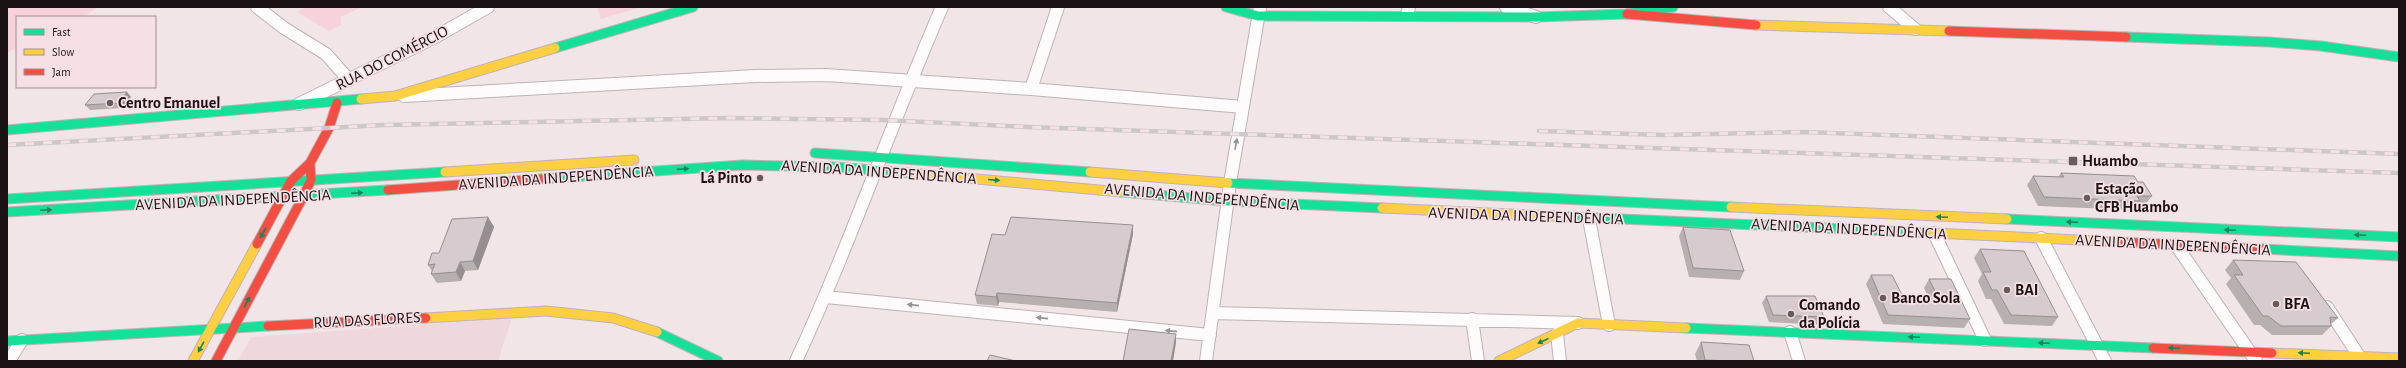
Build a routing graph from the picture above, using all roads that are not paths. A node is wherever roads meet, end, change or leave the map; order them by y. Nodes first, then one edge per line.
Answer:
1 (257, 7) edge
2 (488, 7) edge
3 (693, 7) edge
4 (942, 7) edge
5 (1058, 7) edge
6 (1226, 7) edge
7 (1506, 7) edge
8 (1673, 7) edge
9 (1889, 7) edge
10 (1259, 11) edge
11 (1408, 11) edge
12 (1626, 14) junction
13 (1537, 17) junction
14 (1915, 29) junction
15 (2399, 57) edge
16 (349, 80) junction
17 (910, 81) junction
18 (1031, 89) junction
19 (395, 96) junction
20 (337, 103) junction
21 (295, 106) junction
22 (1243, 107) junction
23 (7, 130) edge
24 (802, 152) dead end
25 (883, 155) junction
26 (643, 159) dead end
27 (310, 163) junction
28 (1060, 169) junction
29 (877, 170) junction
30 (311, 180) junction
31 (291, 181) junction
32 (1230, 183) junction
33 (1058, 185) junction
34 (148, 190) junction
35 (1377, 191) junction
36 (1399, 192) junction
37 (302, 197) junction
38 (282, 198) junction
39 (7, 199) edge
40 (1227, 201) junction
41 (136, 206) junction
42 (1378, 209) junction
43 (1745, 209) junction
44 (1400, 210) junction
45 (7, 212) edge
46 (1589, 219) junction
47 (2098, 223) junction
48 (1752, 225) junction
49 (1934, 233) junction
50 (2396, 237) edge
51 (2041, 238) junction
52 (2108, 241) junction
53 (2176, 245) junction
54 (2399, 245) edge
55 (2284, 250) junction
56 (2399, 256) edge
57 (2293, 262) edge
58 (826, 297) junction
59 (2320, 298) edge
60 (1213, 313) junction
61 (1472, 319) junction
62 (1578, 323) junction
63 (1609, 325) junction
64 (234, 327) junction
65 (210, 329) junction
66 (1790, 332) junction
67 (1210, 334) junction
68 (1557, 334) junction
69 (22, 340) junction
70 (1985, 340) junction
71 (7, 341) edge
72 (2097, 345) junction
73 (2253, 356) edge
74 (2359, 356) junction
75 (2399, 358) edge
76 (9, 361) edge
77 (193, 361) edge
78 (216, 361) edge
79 (718, 361) edge
80 (796, 361) edge
81 (1206, 361) edge
82 (1478, 361) edge
83 (1499, 361) edge
84 (1560, 361) edge
85 (1799, 361) edge
86 (2105, 361) edge

1 - 16 street
2 - 16 street, RUA DO COMÉRCIO
3 - 19 main road
4 - 17 street
5 - 18 street
6 - 10 main road
7 - 13 street
8 - 12 main road
9 - 14 street
10 - 11 main road
10 - 22 street
11 - 13 main road
12 - 13 main road
12 - 14 main road
14 - 15 main road
16 - 21 street, RUA DO COMÉRCIO
17 - 18 street
17 - 19 street
17 - 25 street
18 - 22 street
19 - 20 main road
20 - 21 main road
20 - 27 main road
21 - 23 main road
32 -> 22 street
24 - 25 main road, AVENIDA DA INDEPENDÊNCIA
25 - 28 main road, AVENIDA DA INDEPENDÊNCIA
25 - 29 street
26 - 30 main road, AVENIDA DA INDEPENDÊNCIA
27 - 30 main road
27 - 31 main road
28 - 32 main road, AVENIDA DA INDEPENDÊNCIA
28 - 33 main road
29 -> 33 main road, AVENIDA DA INDEPENDÊNCIA
37 -> 29 main road, AVENIDA DA INDEPENDÊNCIA
29 - 58 street
30 - 31 main road, AVENIDA DA INDEPENDÊNCIA
30 - 37 main road
31 - 34 main road, AVENIDA DA INDEPENDÊNCIA
31 - 38 main road
32 - 35 main road, AVENIDA DA INDEPENDÊNCIA
32 - 40 street
33 - 40 main road, AVENIDA DA INDEPENDÊNCIA
34 - 39 main road, AVENIDA DA INDEPENDÊNCIA
34 - 41 main road
35 - 36 main road, AVENIDA DA INDEPENDÊNCIA
35 - 42 main road
36 - 43 main road, AVENIDA DA INDEPENDÊNCIA
36 - 44 main road
37 - 38 main road, AVENIDA DA INDEPENDÊNCIA
64 -> 37 main road
38 - 41 main road, AVENIDA DA INDEPENDÊNCIA
38 -> 65 main road
40 - 42 main road, AVENIDA DA INDEPENDÊNCIA
40 - 60 street
45 -> 41 main road, AVENIDA DA INDEPENDÊNCIA
42 - 44 main road, AVENIDA DA INDEPENDÊNCIA
47 -> 43 main road, AVENIDA DA INDEPENDÊNCIA
43 - 48 main road
44 - 46 main road, AVENIDA DA INDEPENDÊNCIA
46 - 48 main road, AVENIDA DA INDEPENDÊNCIA
46 - 63 street
50 -> 47 main road, AVENIDA DA INDEPENDÊNCIA
47 - 52 main road
48 - 49 main road, AVENIDA DA INDEPENDÊNCIA
49 - 51 main road, AVENIDA DA INDEPENDÊNCIA
49 - 70 street
50 - 54 main road
51 - 52 main road, AVENIDA DA INDEPENDÊNCIA
51 - 72 street
52 - 53 main road, AVENIDA DA INDEPENDÊNCIA
53 - 55 main road, AVENIDA DA INDEPENDÊNCIA
53 - 73 street
55 - 56 main road, AVENIDA DA INDEPENDÊNCIA
55 - 57 street
67 -> 58 street
58 - 80 street
59 - 74 street
60 - 61 street
60 - 67 street
61 - 62 street
61 - 82 street
62 - 63 main road
62 - 68 main road
63 - 66 main road
64 - 65 main road, RUA DAS FLORES
64 - 78 main road
64 - 79 main road, RUA DAS FLORES
65 - 69 main road, RUA DAS FLORES
65 -> 77 main road
70 -> 66 main road
66 - 85 street
67 - 81 street
68 -> 83 main road
68 - 84 street
69 - 71 main road, RUA DAS FLORES
69 - 76 street
72 -> 70 main road
73 -> 72 main road
72 - 86 street
74 -> 73 main road
74 - 75 main road

